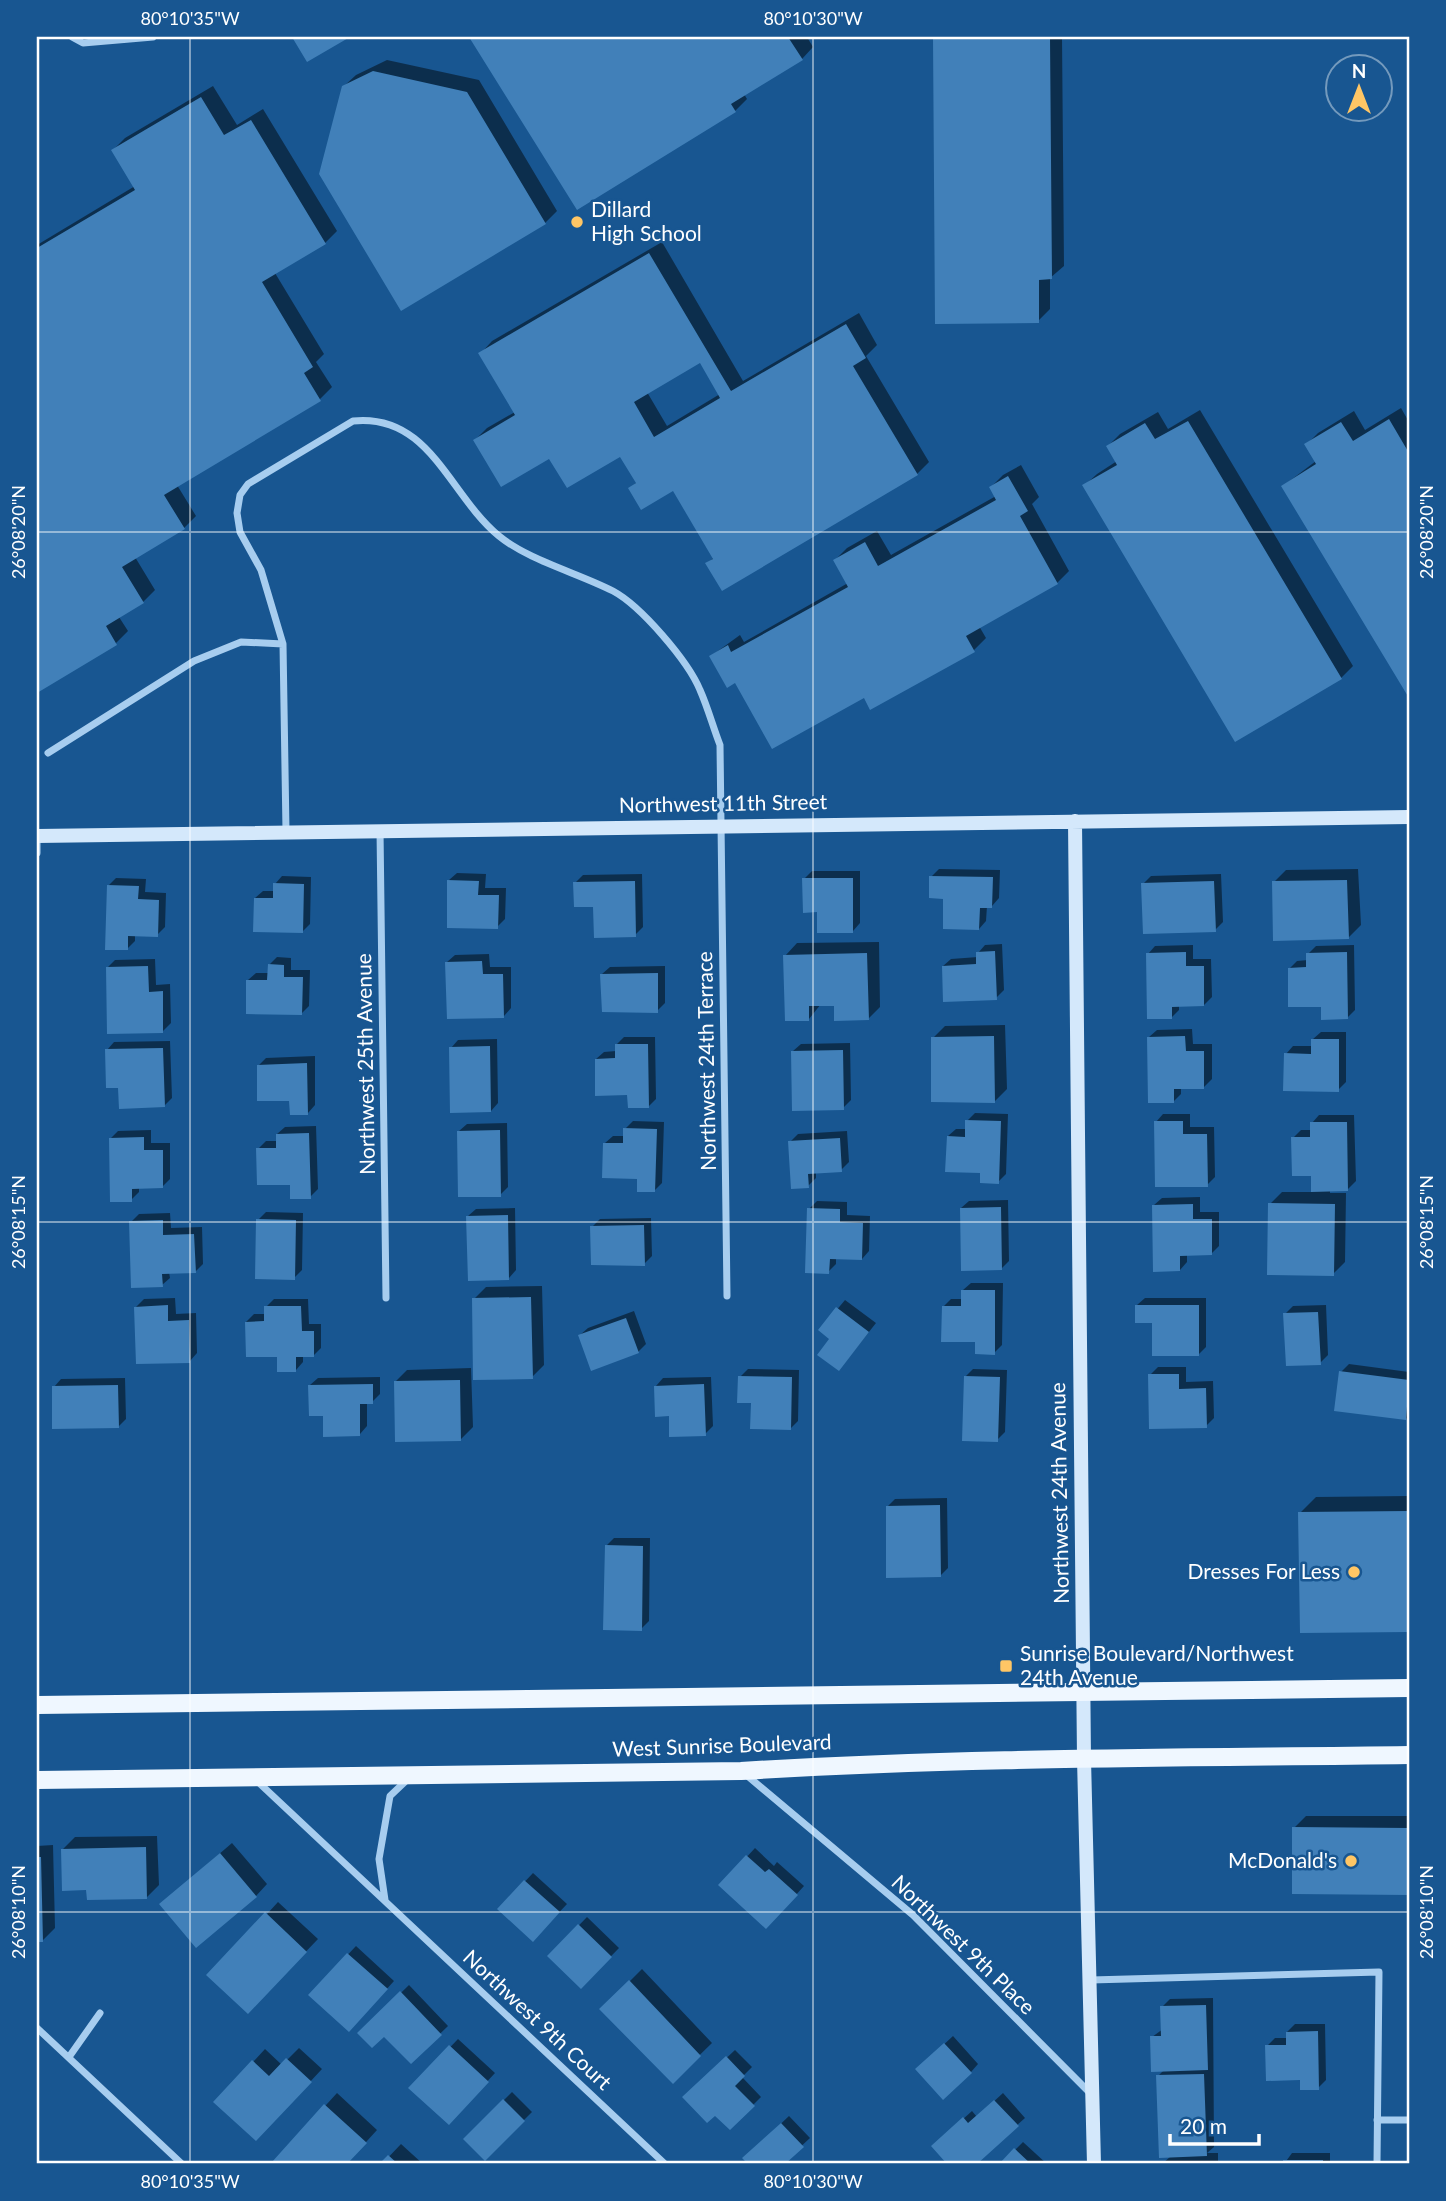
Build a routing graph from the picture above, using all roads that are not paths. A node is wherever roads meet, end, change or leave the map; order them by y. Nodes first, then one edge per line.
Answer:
1 (72, 37) edge
2 (153, 37) edge
3 (283, 644) junction
4 (48, 753) dead end
5 (1409, 817) edge
6 (1075, 821) junction
7 (721, 826) junction
8 (380, 830) junction
9 (286, 831) junction
10 (37, 835) edge
11 (37, 853) edge
12 (727, 1296) dead end
13 (386, 1298) dead end
14 (1409, 1688) edge
15 (1083, 1692) junction
16 (37, 1705) edge
17 (1409, 1755) edge
18 (1084, 1759) junction
19 (741, 1771) junction
20 (411, 1775) junction
21 (256, 1779) junction
22 (37, 1780) edge
23 (385, 1900) junction
24 (1091, 1980) junction
25 (100, 2013) dead end
26 (38, 2028) edge
27 (69, 2057) junction
28 (1092, 2095) junction
29 (1377, 2120) junction
30 (1409, 2120) edge
31 (182, 2164) edge
32 (665, 2164) edge
33 (1094, 2164) edge
34 (1377, 2164) edge

1 - 2 street
3 - 4 street
3 - 7 street, Northwest 24th Terrace
3 - 9 street
5 - 6 street, Northwest 11th Street
6 - 7 street, Northwest 11th Street
6 - 15 street, Northwest 24th Avenue
7 - 8 street, Northwest 11th Street
7 - 12 street, Northwest 24th Terrace
8 - 9 street, Northwest 11th Street
8 - 13 street, Northwest 25th Avenue
9 - 10 street, Northwest 11th Street
10 - 11 street
14 - 15 main road
15 - 16 main road
15 - 18 street, Northwest 24th Avenue
17 - 18 main road, West Sunrise Boulevard
18 - 19 main road, West Sunrise Boulevard
18 - 24 street, Northwest 24th Avenue
19 - 20 main road, West Sunrise Boulevard
19 - 28 street, Northwest 9th Place
20 - 21 main road, West Sunrise Boulevard
20 - 23 street
21 - 22 main road, West Sunrise Boulevard
21 - 23 street, Northwest 9th Court
23 - 32 street, Northwest 9th Court
24 - 28 street, Northwest 24th Avenue
24 - 29 street
25 - 27 street
26 - 27 street
27 - 31 street
28 - 33 street, Northwest 24th Avenue
29 - 30 street
29 - 34 street

